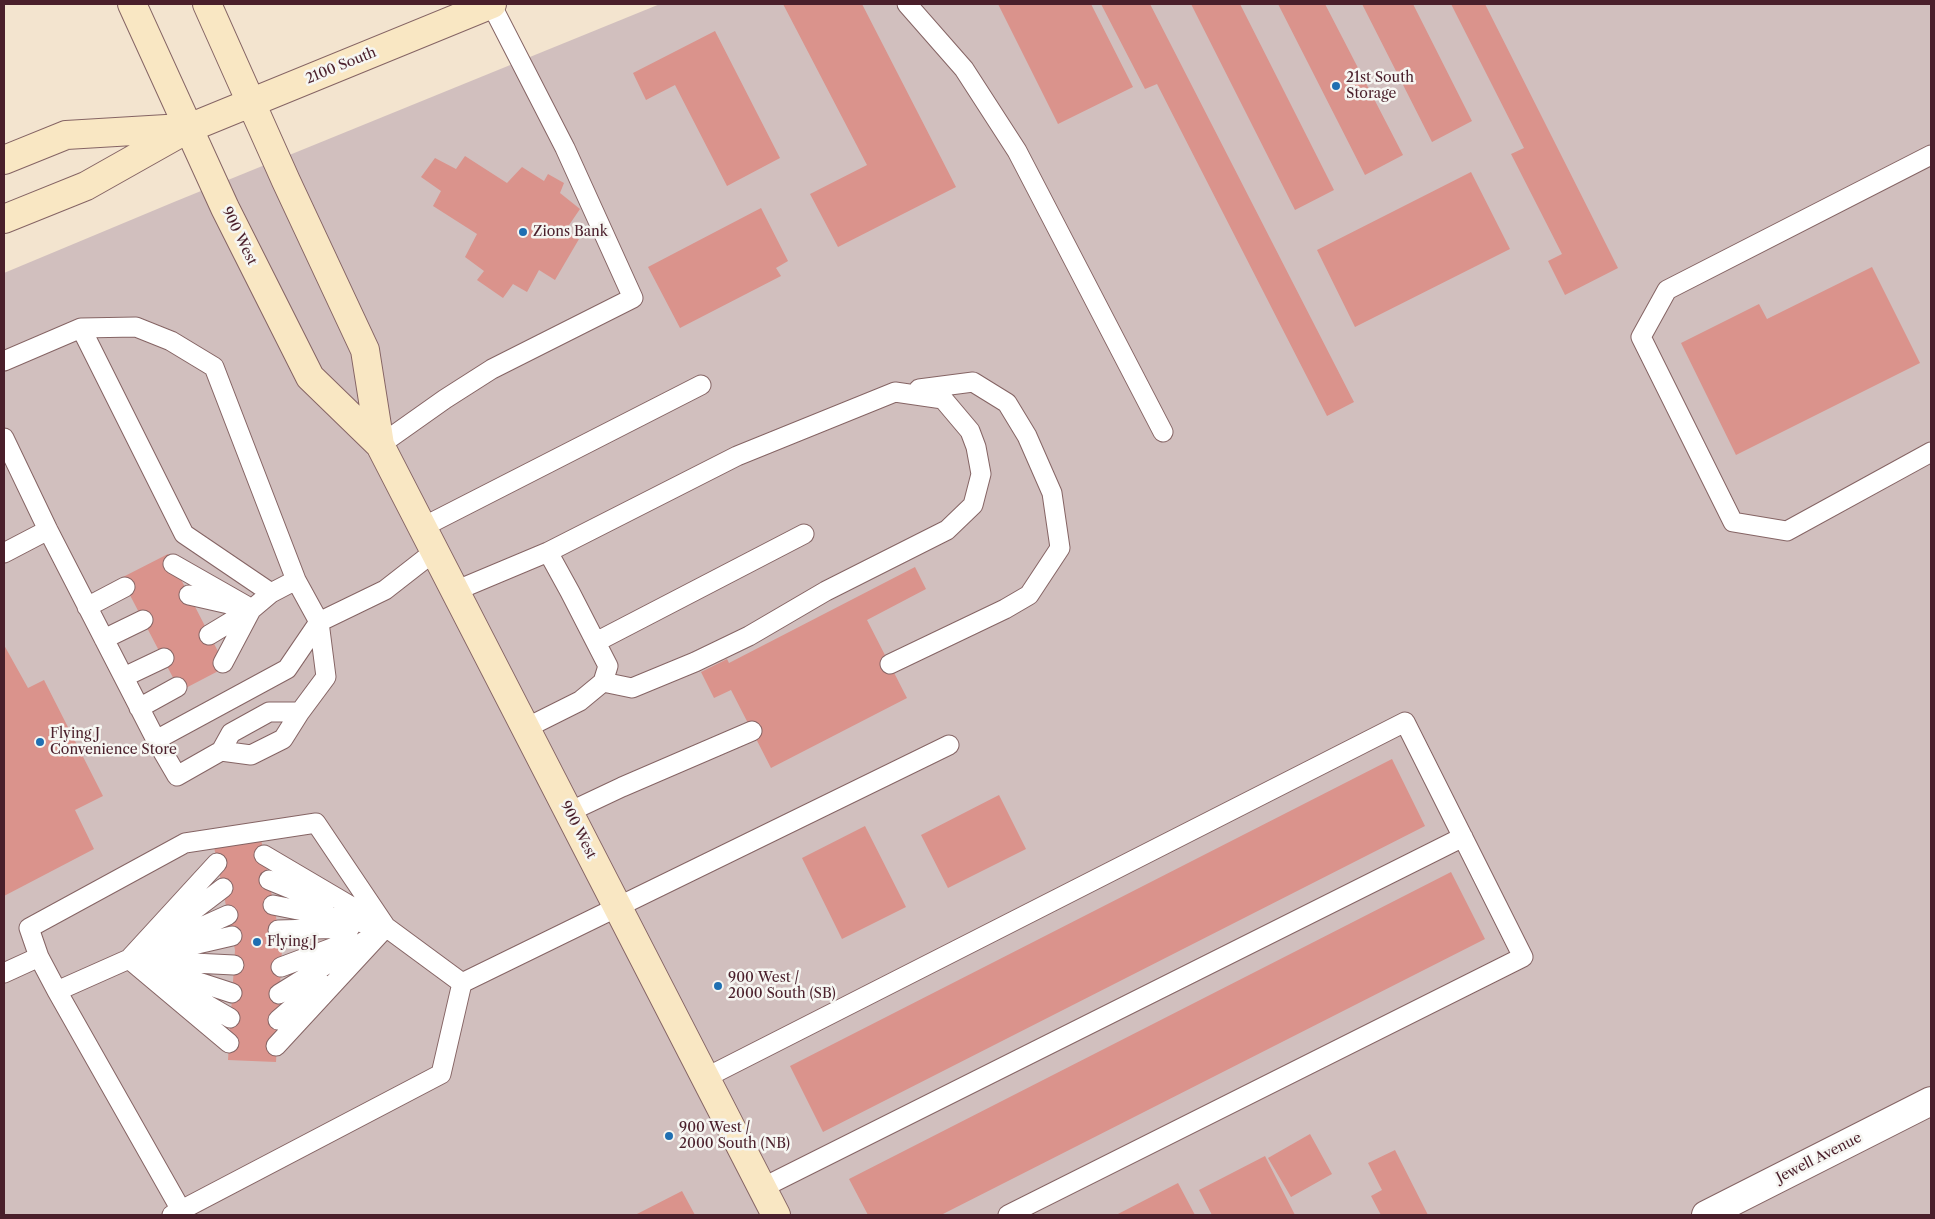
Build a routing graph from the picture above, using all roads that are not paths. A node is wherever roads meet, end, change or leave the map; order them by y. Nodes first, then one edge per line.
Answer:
1 (132, 4) edge
2 (207, 4) edge
3 (492, 4) edge
4 (907, 4) edge
5 (251, 103) junction
6 (189, 128) junction
7 (1931, 155) edge
8 (4, 160) edge
9 (4, 219) edge
10 (81, 328) junction
11 (4, 361) edge
12 (701, 386) dead end
13 (895, 392) junction
14 (1163, 432) dead end
15 (380, 445) junction
16 (6, 449) edge
17 (1931, 452) edge
18 (48, 530) junction
19 (804, 534) dead end
20 (429, 539) junction
21 (548, 552) junction
22 (4, 553) edge
23 (173, 564) dead end
24 (296, 580) junction
25 (126, 587) dead end
26 (455, 591) junction
27 (271, 593) junction
28 (189, 595) dead end
29 (87, 607) junction
30 (252, 609) junction
31 (143, 620) dead end
32 (319, 622) junction
33 (209, 634) dead end
34 (104, 639) junction
35 (596, 642) junction
36 (164, 658) dead end
37 (223, 663) dead end
38 (890, 664) dead end
39 (124, 678) junction
40 (603, 682) junction
41 (177, 687) dead end
42 (138, 708) junction
43 (300, 712) junction
44 (526, 728) junction
45 (752, 731) dead end
46 (156, 740) junction
47 (949, 745) dead end
48 (221, 751) junction
49 (569, 812) junction
50 (1463, 837) junction
51 (264, 855) dead end
52 (217, 863) dead end
53 (269, 880) dead end
54 (222, 888) dead end
55 (273, 906) dead end
56 (617, 906) junction
57 (228, 915) dead end
58 (386, 928) junction
59 (278, 930) dead end
60 (232, 936) dead end
61 (39, 957) junction
62 (130, 959) junction
63 (234, 964) dead end
64 (281, 967) dead end
65 (4, 973) edge
66 (462, 983) junction
67 (57, 991) junction
68 (232, 993) dead end
69 (279, 994) dead end
70 (230, 1018) dead end
71 (278, 1020) dead end
72 (229, 1043) dead end
73 (276, 1046) dead end
74 (705, 1078) junction
75 (1931, 1101) edge
76 (762, 1188) junction
77 (176, 1213) edge
78 (776, 1215) edge
79 (1008, 1215) edge
80 (1706, 1215) edge

1 - 6 main road, 900 West
2 - 5 main road, 900 West
3 - 5 main road, 2100 South
3 - 15 lane
4 - 14 lane
5 - 6 main road, 2100 South
5 - 15 main road, 900 West
6 - 8 main road, 2100 South
6 - 9 main road, 2100 South
6 - 15 main road, 900 West
7 - 17 lane
10 - 11 lane
10 - 24 lane
10 - 27 lane
12 - 20 lane
13 - 21 lane
13 - 38 lane
13 - 40 lane
15 - 20 main road, 900 West
16 - 18 lane
18 - 22 lane
18 - 29 lane
19 - 35 lane
20 - 26 main road, 900 West
20 - 32 lane
21 - 26 lane
21 - 35 lane
23 - 30 lane
24 - 27 lane
24 - 32 lane
25 - 29 lane
26 - 44 main road, 900 West
27 - 30 lane
28 - 30 lane
29 - 34 lane
30 - 33 lane
30 - 37 lane
31 - 34 lane
32 - 43 lane
32 - 46 lane
34 - 39 lane
35 - 40 lane
36 - 39 lane
39 - 42 lane
40 - 44 lane
41 - 42 lane
42 - 46 lane
43 - 48 lane
43 - 48 lane
44 - 49 main road, 900 West
45 - 49 lane
46 - 48 lane
47 - 56 lane
49 - 56 main road, 900 West
50 - 74 lane
50 - 76 lane
50 - 79 lane
51 - 58 lane
52 - 62 lane
53 - 58 lane
54 - 62 lane
55 - 58 lane
56 - 66 lane
56 - 74 main road, 900 West
57 - 62 lane
58 - 59 lane
58 - 61 lane
58 - 64 lane
58 - 66 lane
58 - 69 lane
58 - 71 lane
58 - 73 lane
60 - 62 lane
61 - 65 lane
61 - 67 lane
62 - 63 lane
62 - 67 lane
62 - 68 lane
62 - 70 lane
62 - 72 lane
66 - 77 lane
67 - 77 lane
74 - 76 main road, 900 West
75 - 80 street, Jewell Avenue
76 - 78 main road, 900 West

